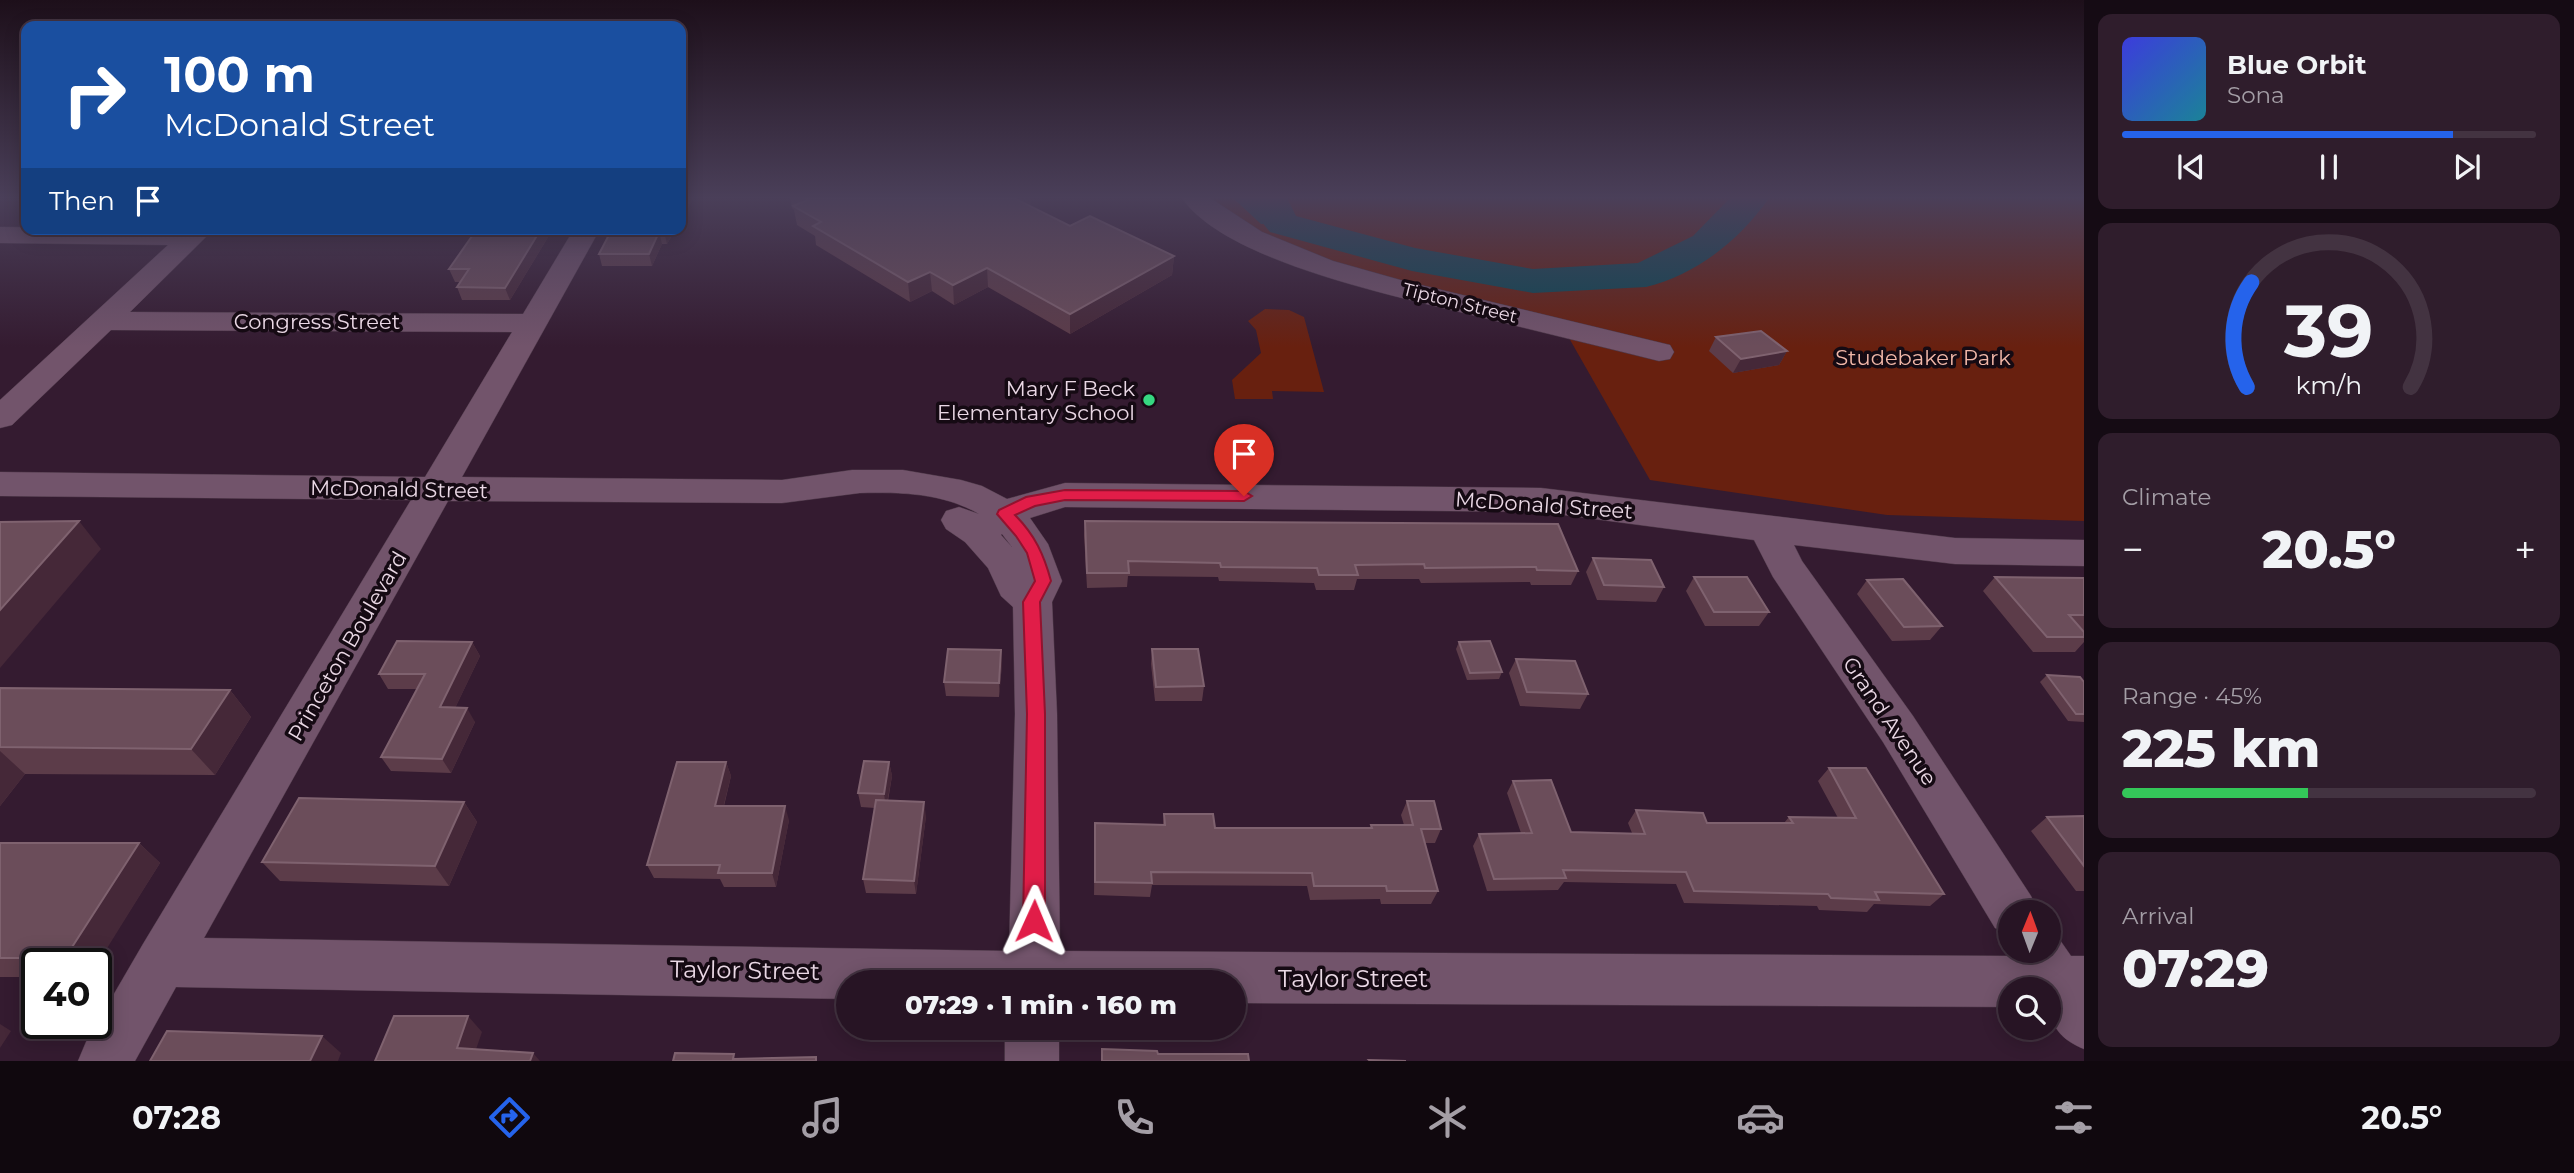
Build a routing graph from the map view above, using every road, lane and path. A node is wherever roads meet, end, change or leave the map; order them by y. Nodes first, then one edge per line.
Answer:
1 (181, 248) edge
2 (576, 248) edge
3 (1273, 248) edge
4 (103, 321) junction
5 (532, 323) junction
6 (1659, 352) dead end
7 (0, 418) edge
8 (0, 484) edge
9 (438, 490) junction
10 (992, 523) junction
11 (1768, 530) junction
12 (2084, 553) edge
13 (2005, 900) edge
14 (161, 962) junction
15 (1034, 970) edge
16 (836, 975) edge
17 (1246, 980) edge
18 (2066, 984) edge
19 (1032, 1040) edge
20 (105, 1061) edge
21 (1032, 1061) edge

1 - 4 street
2 - 5 street, Princeton Boulevard
3 - 6 street, Tipton Street
4 - 5 street, Congress Street
4 - 7 street
5 - 9 street, Princeton Boulevard
8 - 9 street, McDonald Street
9 - 10 street, McDonald Street
9 - 14 street, Princeton Boulevard
10 - 11 street, McDonald Street
10 - 15 street
11 - 12 street, McDonald Street
11 - 13 street, Grand Avenue
14 - 16 street, Taylor Street
14 - 20 street, Princeton Boulevard
17 - 18 street, Taylor Street
19 - 21 street

